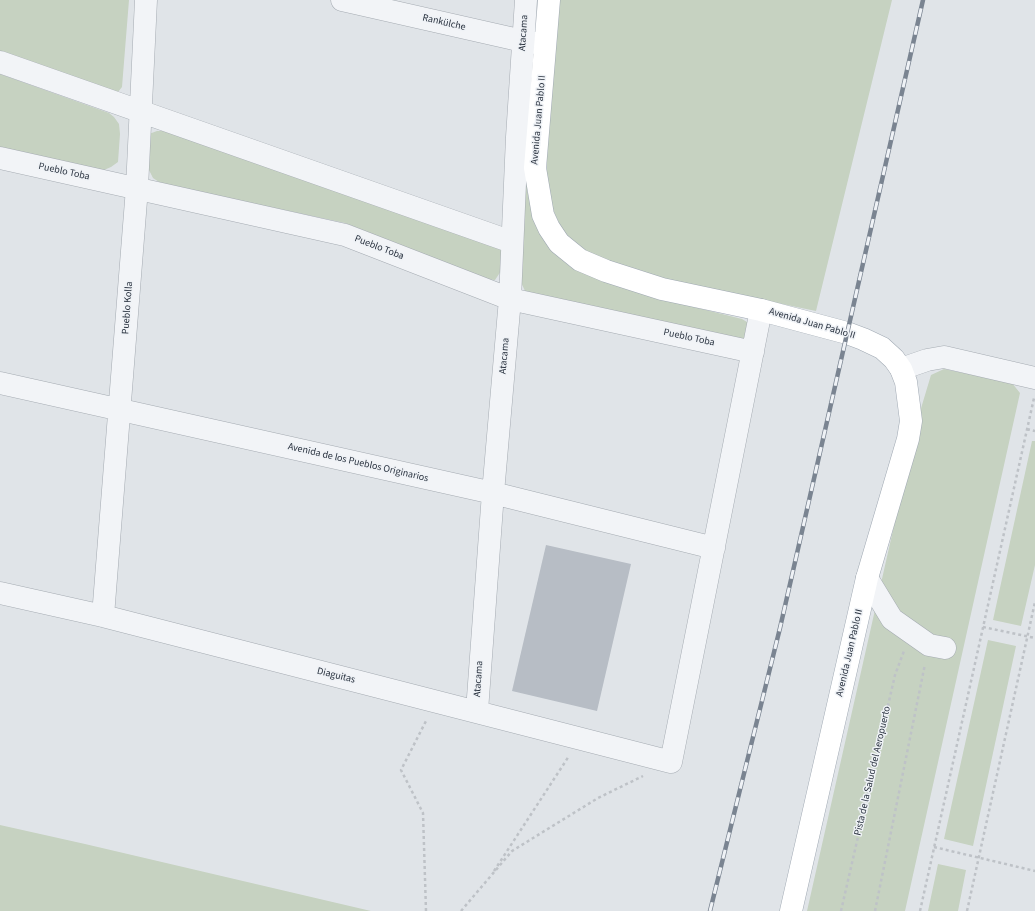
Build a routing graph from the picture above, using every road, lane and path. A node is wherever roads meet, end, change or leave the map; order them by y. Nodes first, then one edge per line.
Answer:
1 (146, 0) edge
2 (342, 0) edge
3 (526, 0) edge
4 (550, 0) edge
5 (523, 41) junction
6 (546, 44) junction
7 (0, 62) edge
8 (141, 112) junction
9 (0, 158) edge
10 (137, 188) junction
11 (512, 242) junction
12 (510, 299) junction
13 (761, 310) junction
14 (753, 352) junction
15 (901, 369) junction
16 (1035, 378) edge
17 (0, 384) edge
18 (1035, 392) edge
19 (120, 410) junction
20 (1026, 429) junction
21 (1035, 431) edge
22 (492, 493) junction
23 (714, 548) junction
24 (867, 578) junction
25 (0, 593) edge
26 (1035, 602) edge
27 (103, 616) junction
28 (983, 627) junction
29 (1028, 636) junction
30 (1035, 638) edge
31 (928, 641) junction
32 (436, 701) junction
33 (477, 712) junction
34 (581, 739) junction
35 (671, 762) junction
36 (934, 847) junction
37 (979, 858) junction
38 (1035, 871) edge
39 (487, 881) junction
40 (426, 911) edge
41 (461, 911) edge
42 (791, 911) edge
43 (841, 911) edge
44 (875, 911) edge
45 (920, 911) edge
46 (967, 911) edge

1 - 8 street, Pueblo Kolla
2 - 5 street, Rankülche
3 - 5 street, Atacama
4 - 6 main road, Avenida Juan Pablo II
5 - 6 street, Rankülche
5 - 11 street, Atacama
6 - 13 main road, Avenida Juan Pablo II
7 - 8 street
8 - 10 street, Pueblo Kolla
8 - 11 street
9 - 10 street, Pueblo Toba
10 - 12 street, Pueblo Toba
10 - 19 street, Pueblo Kolla
11 - 12 street, Atacama
12 - 14 street, Pueblo Toba
12 - 22 street, Atacama
13 - 14 street
13 - 15 main road, Avenida Juan Pablo II
14 - 23 street
15 - 16 street
15 - 24 main road, Avenida Juan Pablo II
17 - 19 street, Avenida de los Pueblos Originarios
18 - 20 path
19 - 22 street, Avenida de los Pueblos Originarios
19 - 27 street, Pueblo Kolla
20 - 21 path
20 - 28 path
22 - 23 street, Avenida de los Pueblos Originarios
22 - 33 street, Atacama
23 - 35 street
24 - 31 street
24 - 42 main road, Avenida Juan Pablo II
25 - 27 street, Diaguitas
26 - 29 path
27 - 32 street, Diaguitas
28 - 29 path
28 - 36 path
29 - 30 path
29 - 37 path
31 - 43 path, Pista de la Salud del Aeropuerto
31 - 44 path
32 - 33 street, Diaguitas
32 - 40 path
33 - 34 street, Diaguitas
34 - 35 street, Diaguitas
34 - 39 path
35 - 39 path
36 - 37 path
36 - 45 path
37 - 38 path
37 - 46 path
39 - 41 path

